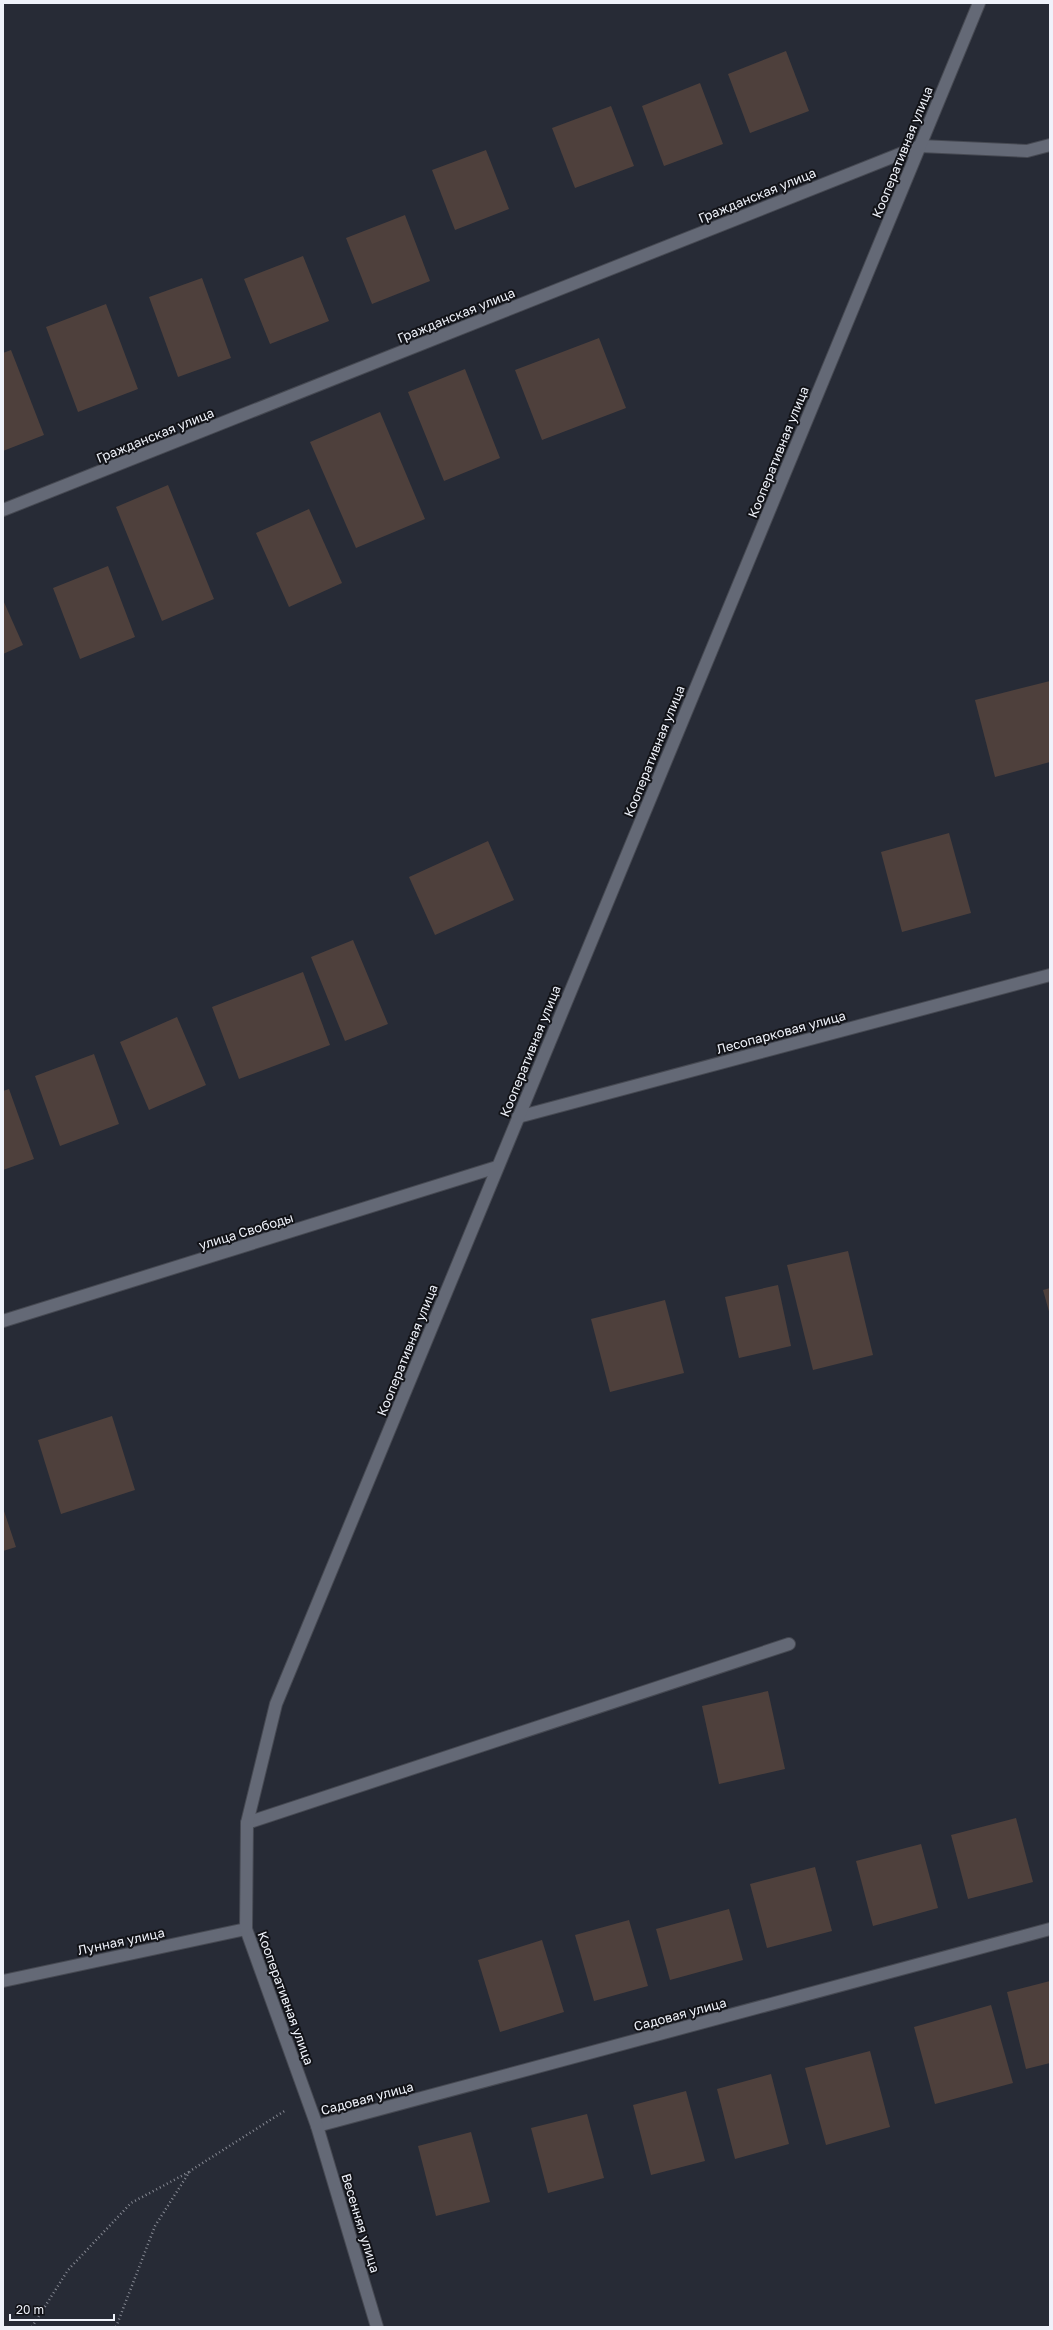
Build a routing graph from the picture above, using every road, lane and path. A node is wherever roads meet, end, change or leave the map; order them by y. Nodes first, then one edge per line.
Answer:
1 (979, 3) edge
2 (1050, 145) edge
3 (920, 146) junction
4 (3, 510) edge
5 (1050, 975) edge
6 (518, 1117) junction
7 (497, 1167) junction
8 (3, 1321) edge
9 (789, 1644) dead end
10 (247, 1822) junction
11 (246, 1929) junction
12 (1050, 1929) edge
13 (3, 1980) edge
14 (307, 2097) junction
15 (317, 2126) junction
16 (190, 2171) junction
17 (32, 2327) edge
18 (116, 2327) edge
19 (377, 2327) edge

1 - 3 street, Кооперативная улица
2 - 3 street
3 - 4 street, Гражданская улица
3 - 6 street, Кооперативная улица
5 - 6 street, Лесопарковая улица
6 - 7 street, Кооперативная улица
7 - 8 street, улица Свободы
7 - 10 street, Кооперативная улица
9 - 10 street
10 - 11 street, Кооперативная улица
11 - 13 street, Лунная улица
11 - 14 street, Кооперативная улица
12 - 15 street, Садовая улица
14 - 15 street, Кооперативная улица
14 - 16 path
15 - 19 street, Весенняя улица
16 - 17 path
16 - 18 path

